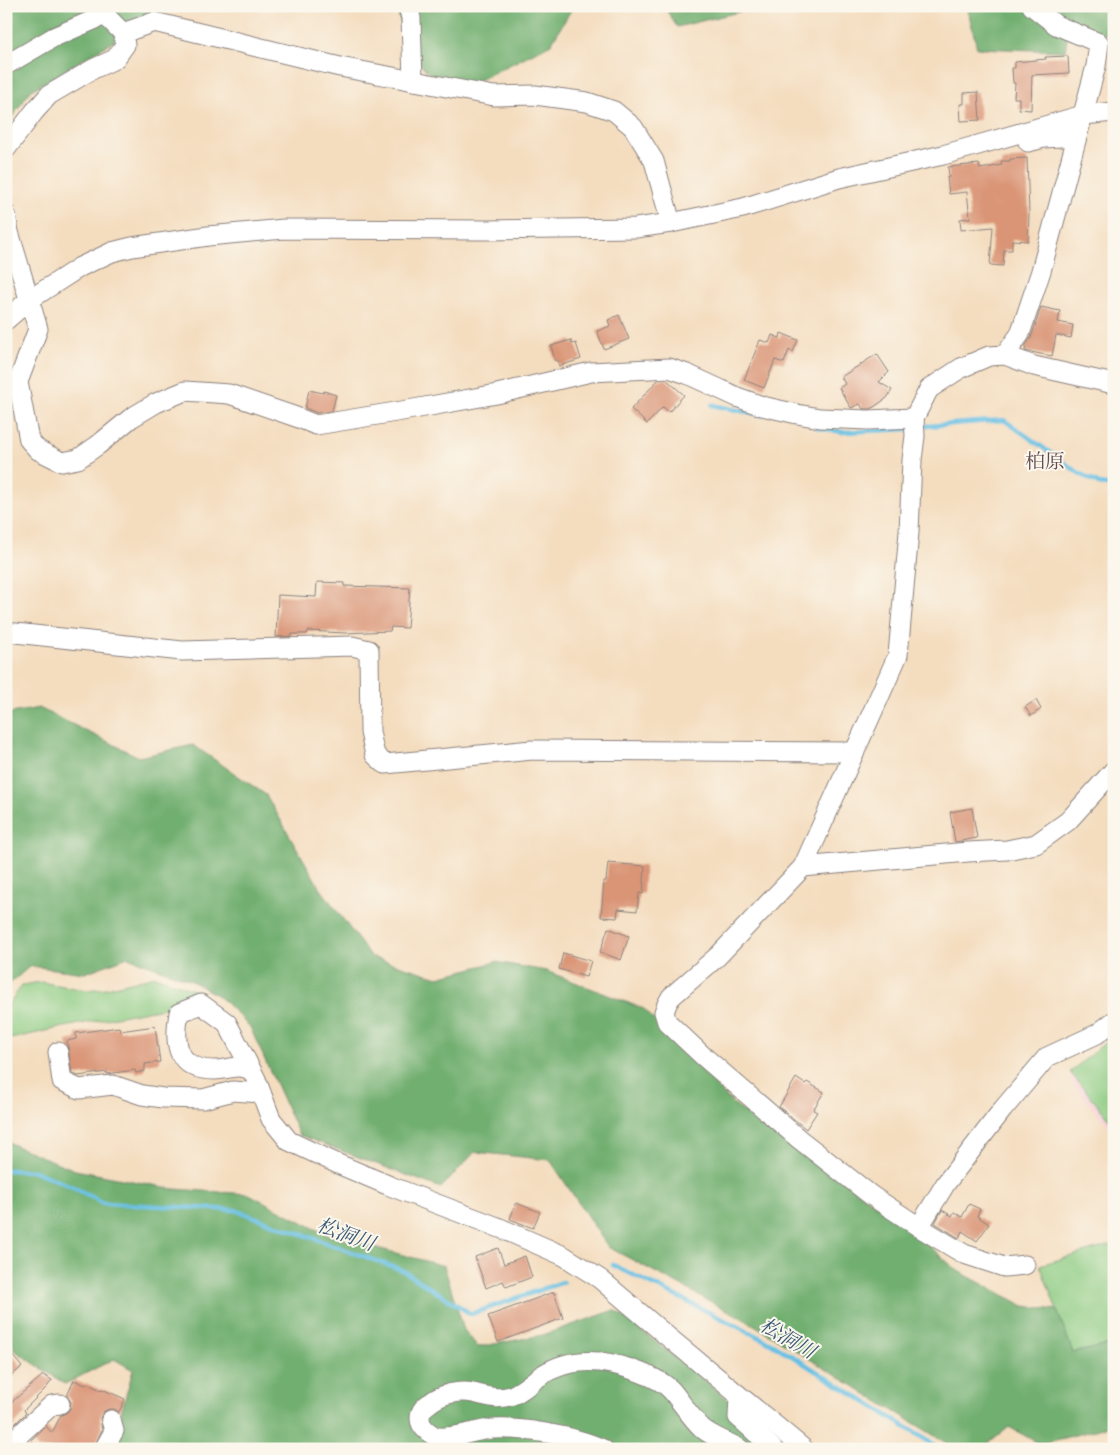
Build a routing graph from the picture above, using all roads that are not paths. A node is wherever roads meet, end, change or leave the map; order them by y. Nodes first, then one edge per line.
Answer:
1 (408, 6) edge
2 (1032, 6) edge
3 (123, 33) junction
4 (6, 65) edge
5 (413, 81) junction
6 (1114, 112) edge
7 (1083, 115) junction
8 (1077, 136) junction
9 (6, 149) edge
10 (980, 154) dead end
11 (6, 214) edge
12 (671, 223) junction
13 (29, 300) junction
14 (6, 320) edge
15 (1005, 355) junction
16 (1114, 384) edge
17 (914, 418) junction
18 (6, 632) edge
19 (855, 752) junction
20 (1114, 770) edge
21 (803, 867) junction
22 (1114, 1021) edge
23 (58, 1052) dead end
24 (919, 1227) junction
25 (1025, 1265) dead end
26 (739, 1396) junction
27 (60, 1404) dead end
28 (111, 1420) dead end
29 (11, 1443) edge
30 (104, 1449) edge
31 (603, 1449) edge
32 (740, 1449) edge
33 (774, 1449) edge
34 (804, 1449) edge

1 - 5 street
2 - 7 street
3 - 4 street
3 - 5 street
3 - 9 street
5 - 12 street
6 - 7 street
7 - 8 street
7 - 12 street
8 - 10 street
8 - 15 street
11 - 13 street
12 - 13 street
13 - 14 street
13 - 17 street
15 - 16 street
15 - 17 street
17 - 19 street
18 - 19 street
19 - 21 street
20 - 21 street
21 - 24 street
22 - 24 street
23 - 26 street
24 - 25 street
26 - 33 street
26 - 34 street
27 - 29 street
28 - 30 street
31 - 32 street

